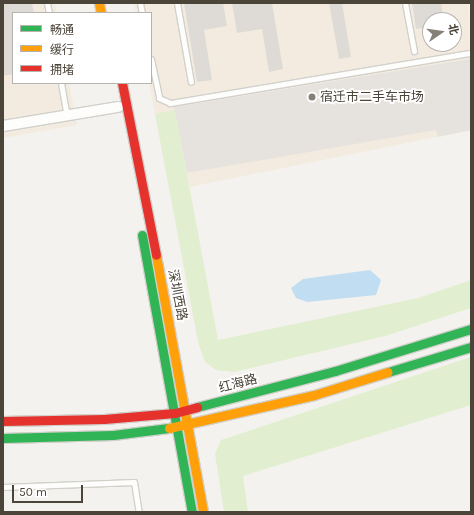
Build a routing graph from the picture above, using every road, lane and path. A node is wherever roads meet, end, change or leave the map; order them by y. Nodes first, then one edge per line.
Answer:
1 (177, 3) edge
2 (405, 3) edge
3 (414, 51) dead end
4 (470, 53) dead end
5 (152, 64) edge
6 (191, 82) dead end
7 (61, 84) edge
8 (114, 84) edge
9 (122, 84) edge
10 (118, 107) junction
11 (67, 116) junction
12 (3, 126) edge
13 (471, 329) edge
14 (471, 347) edge
15 (185, 410) junction
16 (174, 413) junction
17 (3, 421) edge
18 (188, 426) junction
19 (177, 428) junction
20 (3, 438) edge
21 (3, 487) edge
22 (139, 512) edge
23 (192, 512) edge
24 (203, 512) edge

1 - 6 lane
2 - 3 lane
4 - 5 lane
7 - 11 lane
8 - 10 street, 深圳西路
9 - 15 street, 深圳西路
10 - 11 street
10 - 16 street, 深圳西路
11 - 12 street
13 - 15 street, 红海路
14 - 18 street
15 - 16 street, 红海路
15 - 18 street, 深圳西路
16 - 17 street, 红海路
16 - 19 street, 深圳西路
18 - 19 street
18 - 24 street, 深圳西路
19 - 20 street
19 - 23 street, 深圳西路
21 - 22 lane

